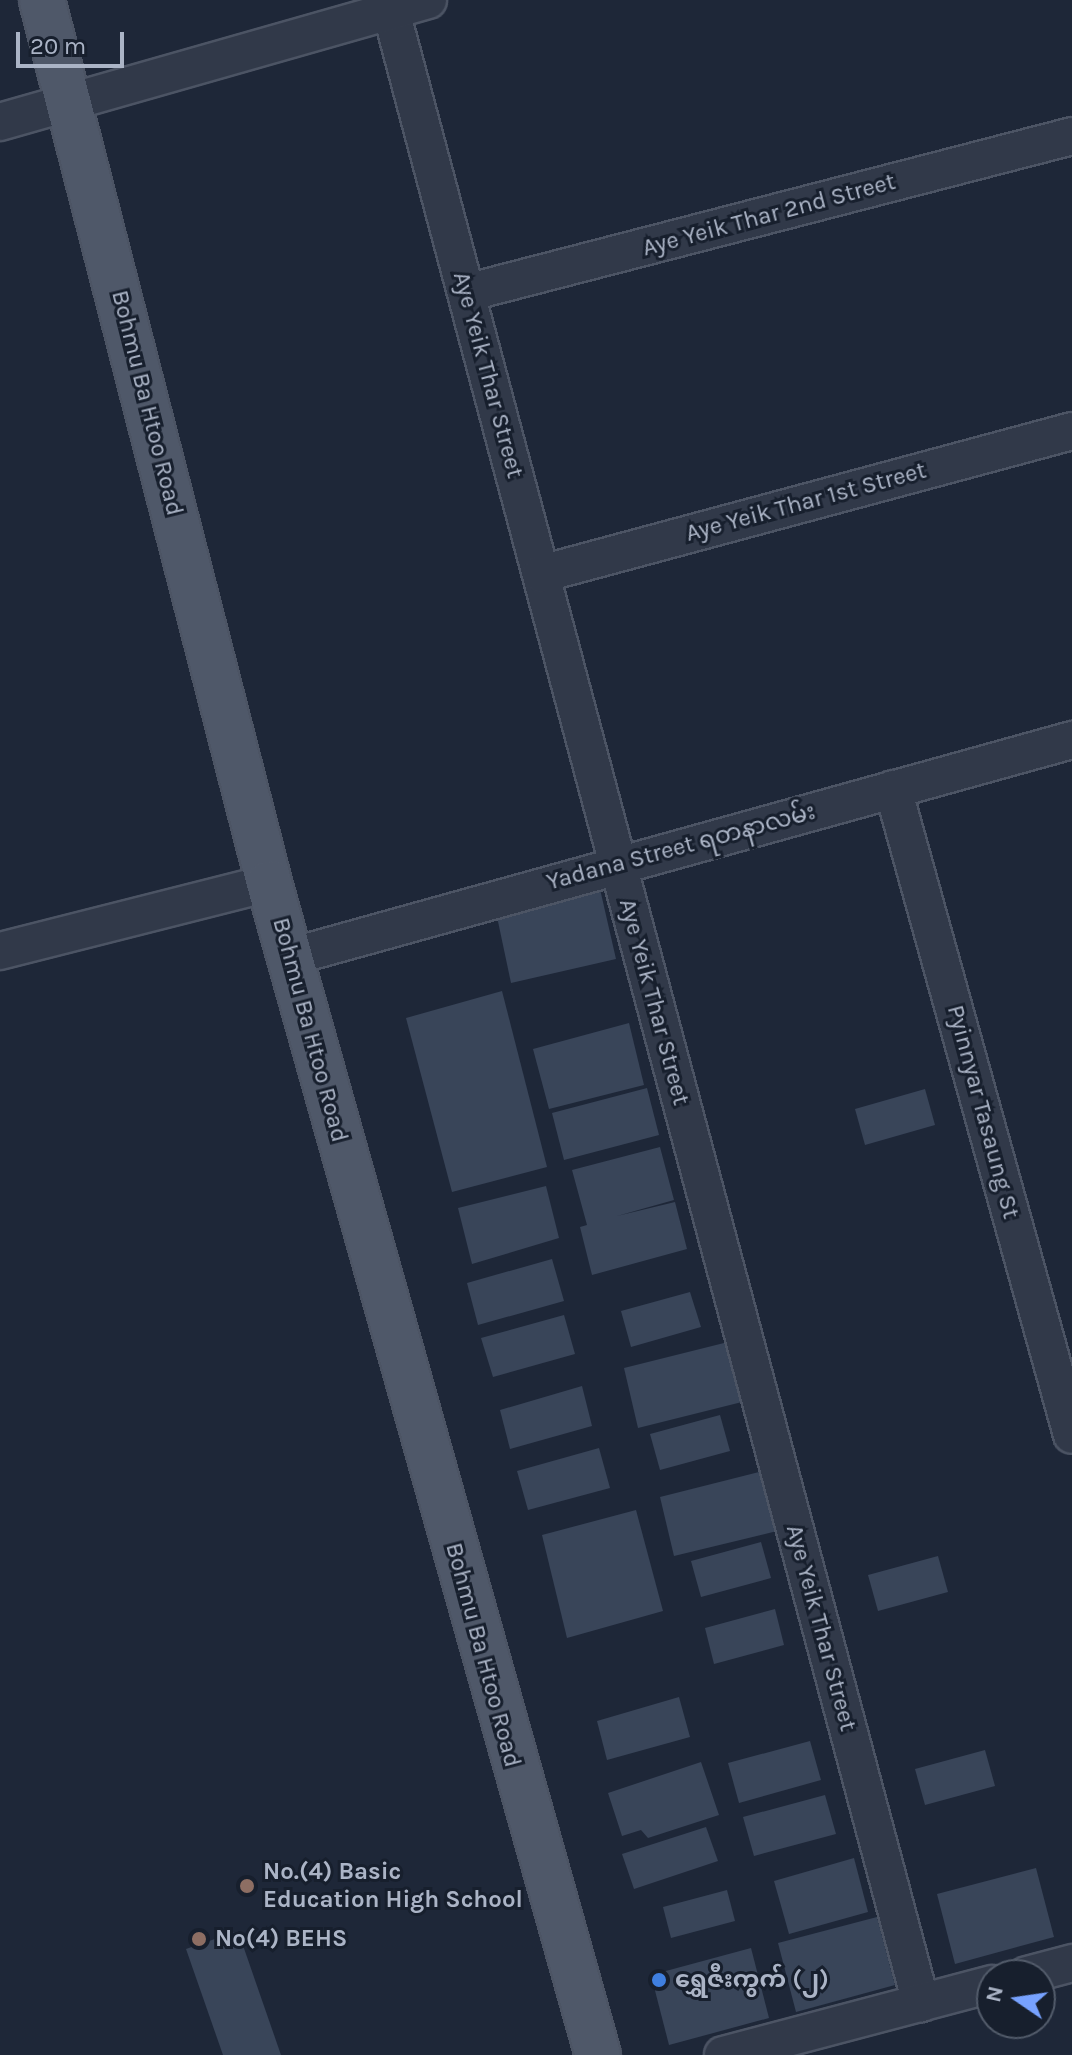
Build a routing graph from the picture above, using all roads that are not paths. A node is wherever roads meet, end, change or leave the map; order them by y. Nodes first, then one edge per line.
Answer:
1 (42, 0) edge
2 (428, 0) edge
3 (389, 5) edge
4 (71, 105) junction
5 (0, 122) edge
6 (1072, 136) edge
7 (466, 293) junction
8 (1072, 431) edge
9 (541, 574) junction
10 (1072, 740) edge
11 (893, 789) junction
12 (618, 864) junction
13 (269, 883) junction
14 (0, 951) edge
15 (290, 957) junction
16 (1072, 1435) edge
17 (976, 1988) edge
18 (921, 2003) junction
19 (598, 2055) edge
20 (723, 2055) edge

1 - 4 main road, Bohmu Ba Htoo Road
2 - 3 street
3 - 4 street
3 - 7 street, Aye Yeik Thar Street
4 - 5 street
4 - 13 main road, Bohmu Ba Htoo Road
6 - 7 street, Aye Yeik Thar 2nd Street
7 - 9 street, Aye Yeik Thar Street
8 - 9 street, Aye Yeik Thar 1st Street
9 - 12 street, Aye Yeik Thar Street
10 - 11 street, Yadana Street ရတနာလမ်း
11 - 12 street, Yadana Street ရတနာလမ်း
11 - 16 street, Pyinnyar Tasaung St
12 - 15 street, Yadana Street ရတနာလမ်း
12 - 18 street, Aye Yeik Thar Street
13 - 14 street
13 - 15 main road, Bohmu Ba Htoo Road
15 - 19 main road, Bohmu Ba Htoo Road
17 - 18 street
18 - 20 street

